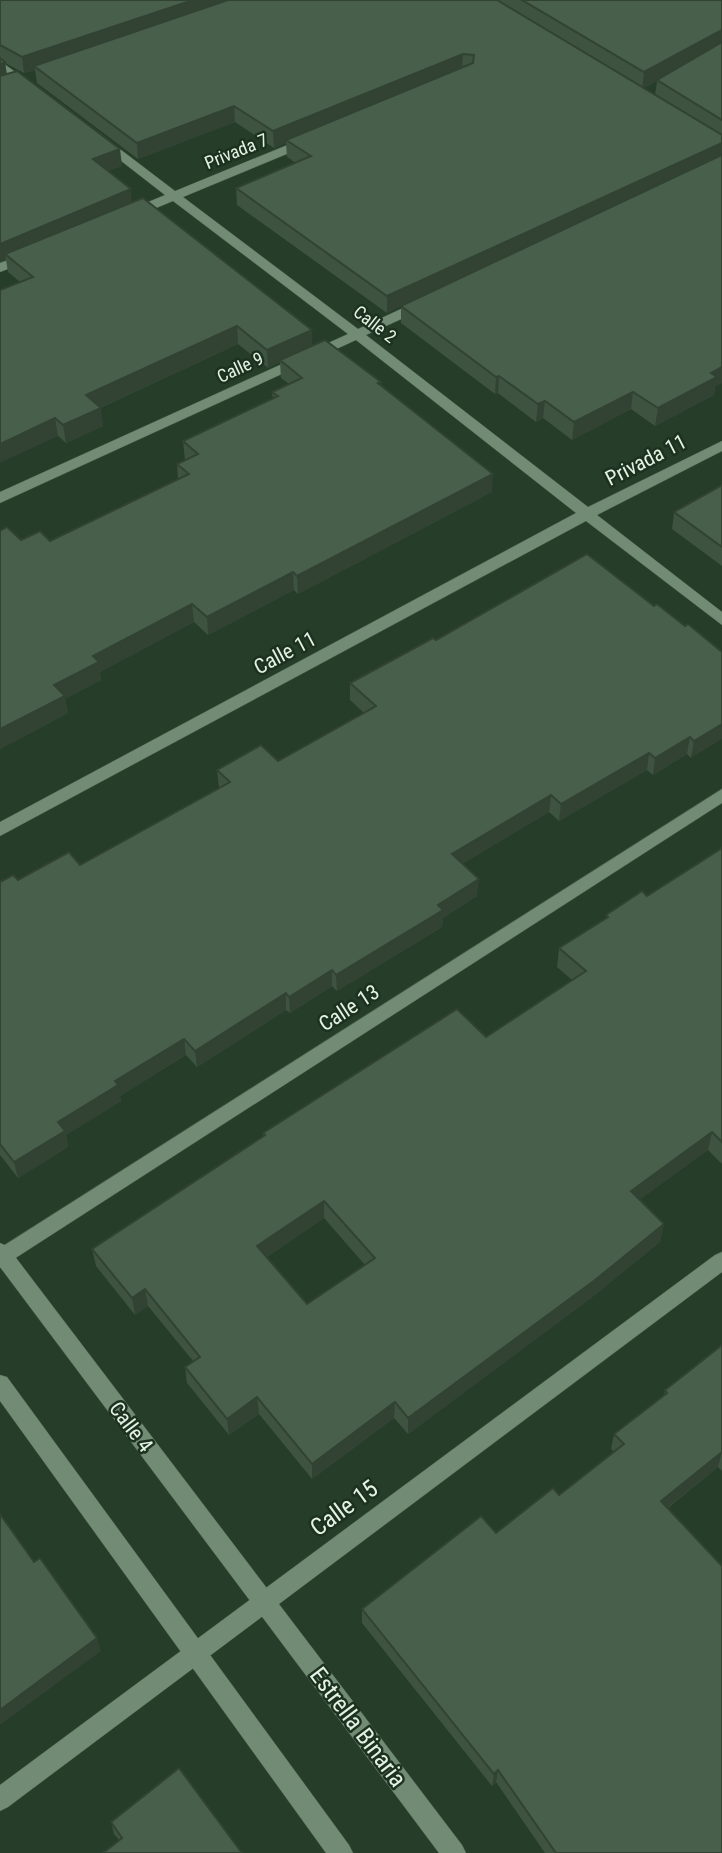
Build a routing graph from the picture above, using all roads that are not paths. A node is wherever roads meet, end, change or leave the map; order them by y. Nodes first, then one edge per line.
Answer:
1 (0, 64) edge
2 (43, 97) edge
3 (98, 138) edge
4 (314, 138) edge
5 (174, 196) junction
6 (125, 217) edge
7 (37, 253) edge
8 (0, 268) edge
9 (433, 299) edge
10 (358, 335) junction
11 (722, 444) edge
12 (0, 498) edge
13 (589, 514) junction
14 (722, 620) edge
15 (722, 795) edge
16 (0, 830) edge
17 (1, 1256) edge
18 (722, 1261) edge
19 (0, 1384) edge
20 (262, 1601) junction
21 (196, 1654) junction
22 (0, 1799) edge
23 (341, 1853) edge
24 (454, 1853) edge

1 - 2 street
3 - 5 street, Calle 2
4 - 5 street, Privada 7
5 - 6 street, Privada 7
5 - 10 street, Calle 2
7 - 8 street
9 - 10 street, Calle 9
10 - 12 street, Calle 9
10 - 13 street, Calle 2
11 - 13 street, Privada 11
13 - 14 street, Calle 2
13 - 16 street, Calle 11
15 - 17 street, Calle 13
17 - 20 street, Calle 4
18 - 20 street, Calle 15
19 - 21 street
20 - 21 street, Calle 15
20 - 24 street, Estrella Binaria
21 - 22 street, Calle 15
21 - 23 street

